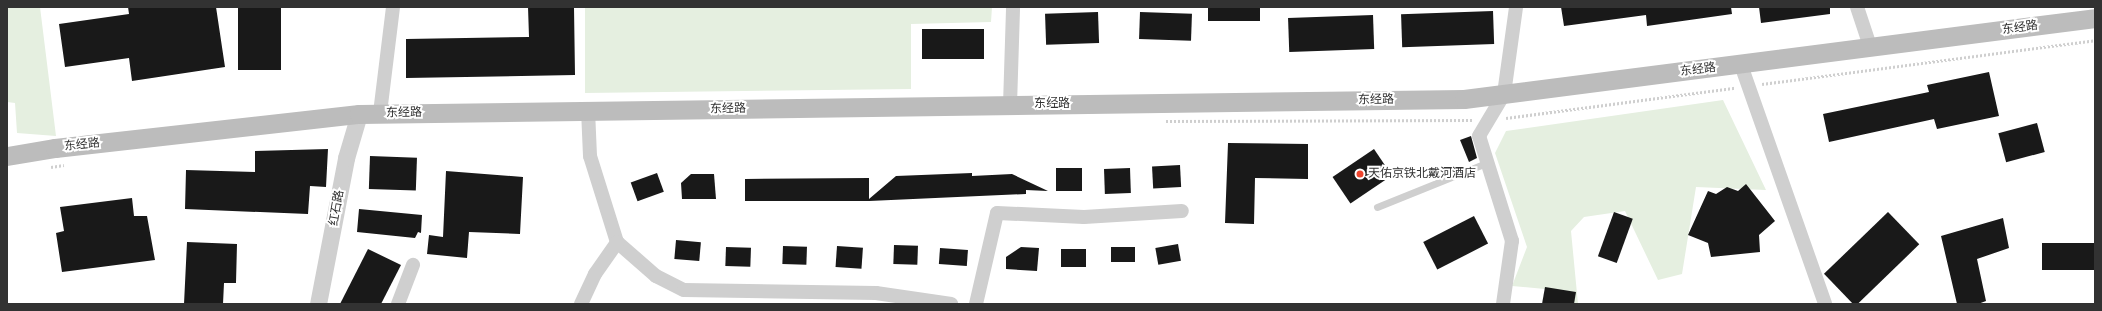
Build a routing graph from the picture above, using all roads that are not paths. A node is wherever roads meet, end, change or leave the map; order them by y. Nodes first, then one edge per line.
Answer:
1 (393, 7) edge
2 (1013, 7) edge
3 (1516, 7) edge
4 (1857, 7) edge
5 (2095, 18) edge
6 (1871, 49) junction
7 (1741, 65) junction
8 (1504, 94) junction
9 (1010, 105) junction
10 (588, 110) junction
11 (380, 113) junction
12 (359, 114) junction
13 (7, 156) edge
14 (1489, 162) junction
15 (1377, 207) dead end
16 (1182, 211) dead end
17 (617, 242) junction
18 (413, 265) dead end
19 (318, 304) edge
20 (398, 304) edge
21 (580, 304) edge
22 (951, 304) edge
23 (976, 304) edge
24 (1503, 304) edge
25 (1825, 304) edge

1 - 11 street
2 - 9 street
3 - 8 street
4 - 6 street
5 - 6 main road, 东经路
6 - 7 main road, 东经路
7 - 8 main road, 东经路
7 - 25 street
8 - 9 main road, 东经路
8 - 14 street
9 - 10 main road, 东经路
10 - 11 main road, 东经路
10 - 17 street
11 - 12 main road, 东经路
12 - 13 main road, 东经路
12 - 19 street, 红石路
14 - 15 lane
14 - 24 street
16 - 23 street
17 - 21 street
17 - 22 street
18 - 20 street

